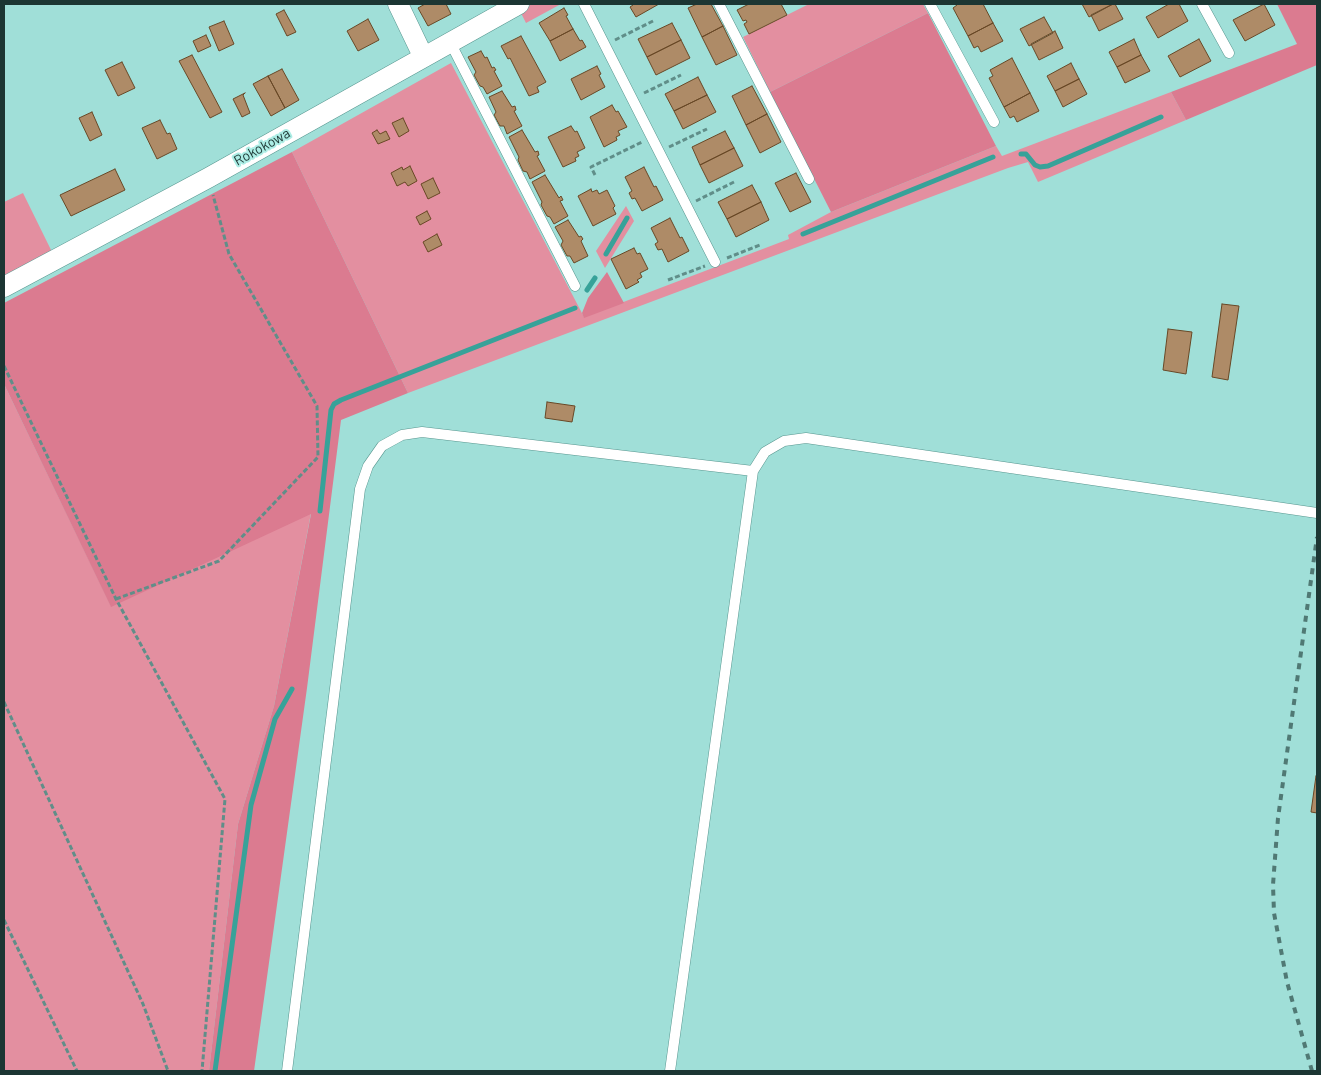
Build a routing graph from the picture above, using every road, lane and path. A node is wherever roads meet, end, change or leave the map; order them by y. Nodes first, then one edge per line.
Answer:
1 (398, 4) edge
2 (519, 4) edge
3 (584, 4) edge
4 (719, 4) edge
5 (930, 4) edge
6 (1202, 4) edge
7 (654, 20) dead end
8 (450, 42) junction
9 (605, 45) junction
10 (1229, 53) dead end
11 (423, 56) junction
12 (681, 75) dead end
13 (632, 99) junction
14 (994, 122) dead end
15 (707, 129) dead end
16 (651, 137) junction
17 (659, 152) junction
18 (595, 175) dead end
19 (208, 178) junction
20 (809, 179) dead end
21 (734, 182) dead end
22 (686, 206) junction
23 (715, 262) dead end
24 (575, 286) dead end
25 (4, 287) edge
26 (4, 366) edge
27 (753, 470) junction
28 (1317, 513) edge
29 (116, 599) junction
30 (4, 702) edge
31 (4, 920) edge
32 (76, 1071) edge
33 (168, 1071) edge
34 (202, 1071) edge
35 (287, 1071) edge
36 (670, 1071) edge

1 - 11 street
2 - 8 street, Rokokowa
3 - 9 lane
4 - 20 lane
5 - 14 lane
6 - 10 lane
7 - 9 path
8 - 11 street, Rokokowa
8 - 24 lane
9 - 13 lane
11 - 19 street, Rokokowa
12 - 13 path
13 - 16 lane
15 - 17 path
16 - 17 lane
16 - 18 path
17 - 22 lane
19 - 25 street, Rokokowa
19 - 29 path
21 - 22 path
22 - 23 lane
26 - 29 path
27 - 28 lane
27 - 35 lane
27 - 36 lane
29 - 34 path
30 - 33 path
31 - 32 path

